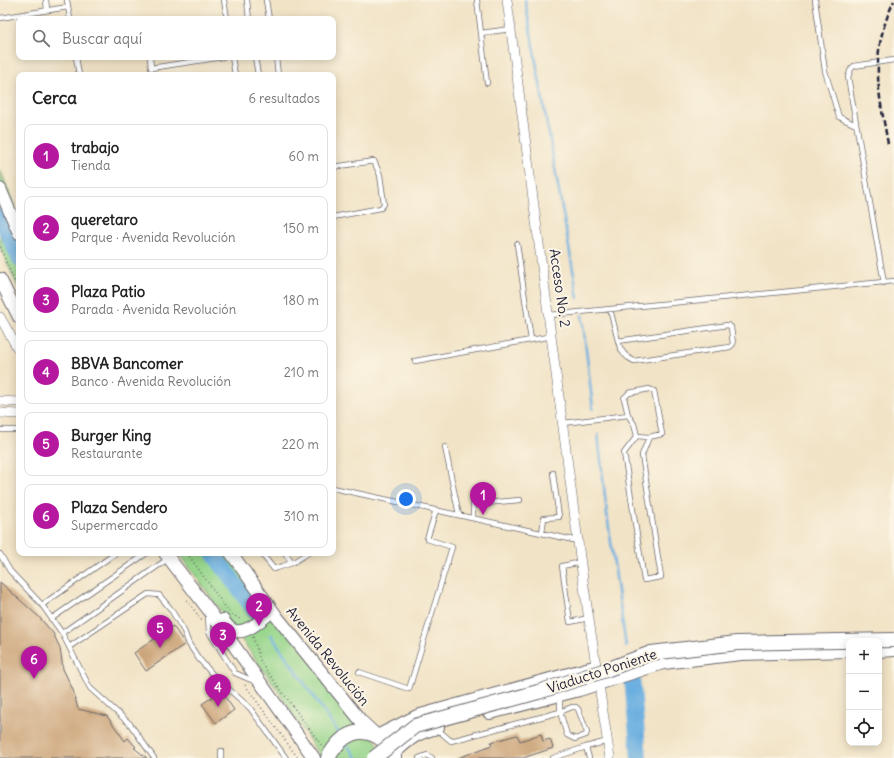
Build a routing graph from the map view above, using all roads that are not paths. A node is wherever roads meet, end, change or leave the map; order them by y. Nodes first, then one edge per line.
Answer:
1 (46, 0) edge
2 (67, 0) edge
3 (224, 0) edge
4 (247, 0) edge
5 (266, 0) edge
6 (477, 0) edge
7 (507, 0) edge
8 (815, 0) edge
9 (68, 7) junction
10 (47, 10) junction
11 (70, 16) edge
12 (227, 16) edge
13 (249, 16) edge
14 (269, 16) edge
15 (0, 18) edge
16 (511, 29) junction
17 (481, 33) junction
18 (77, 60) edge
19 (151, 60) edge
20 (204, 60) edge
21 (232, 60) edge
22 (256, 60) edge
23 (276, 60) edge
24 (894, 60) edge
25 (79, 72) edge
26 (234, 72) edge
27 (258, 72) edge
28 (278, 72) edge
29 (487, 83) dead end
30 (856, 125) junction
31 (336, 167) edge
32 (0, 189) edge
33 (336, 216) edge
34 (16, 226) edge
35 (517, 244) dead end
36 (0, 279) edge
37 (894, 281) edge
38 (884, 283) junction
39 (8, 293) edge
40 (610, 309) junction
41 (16, 310) edge
42 (550, 314) junction
43 (0, 318) edge
44 (552, 336) junction
45 (531, 340) junction
46 (618, 341) junction
47 (16, 346) edge
48 (415, 361) dead end
49 (0, 401) edge
50 (16, 402) edge
51 (0, 413) edge
52 (16, 414) edge
53 (628, 415) junction
54 (564, 423) junction
55 (0, 430) edge
56 (16, 430) edge
57 (637, 436) junction
58 (649, 436) junction
59 (445, 447) dead end
60 (553, 473) dead end
61 (336, 489) edge
62 (520, 500) dead end
63 (436, 510) junction
64 (459, 515) junction
65 (473, 518) junction
66 (542, 533) junction
67 (580, 542) junction
68 (0, 554) edge
69 (112, 556) edge
70 (143, 556) edge
71 (167, 556) edge
72 (233, 556) edge
73 (263, 556) edge
74 (286, 556) edge
75 (303, 556) edge
76 (582, 562) junction
77 (292, 563) junction
78 (192, 589) junction
79 (42, 605) junction
80 (270, 612) junction
81 (589, 618) junction
82 (51, 619) junction
83 (62, 633) junction
84 (894, 633) edge
85 (894, 640) edge
86 (69, 647) junction
87 (894, 649) edge
88 (846, 650) edge
89 (882, 650) edge
90 (600, 666) junction
91 (359, 672) dead end
92 (599, 681) junction
93 (560, 694) junction
94 (560, 712) junction
95 (435, 727) junction
96 (377, 736) junction
97 (608, 741) junction
98 (586, 747) junction
99 (221, 751) dead end
100 (321, 756) edge
101 (394, 756) edge
102 (154, 758) edge
103 (221, 758) edge
104 (286, 758) edge
105 (374, 758) edge
106 (419, 758) edge
107 (432, 758) edge
108 (553, 758) edge
109 (589, 758) edge
110 (610, 758) edge

1 - 10 lane
2 - 9 lane
3 - 12 lane
4 - 13 lane
5 - 14 lane
6 - 17 lane
7 - 16 street, Acceso No. 2
8 - 30 lane
9 - 10 lane
9 - 11 lane
10 - 15 lane
16 - 17 lane
16 - 42 street, Acceso No. 2
17 - 29 lane
18 - 25 lane
19 - 20 lane
21 - 26 lane
22 - 27 lane
23 - 28 lane
24 - 30 lane
30 - 38 lane
31 - 33 lane
32 - 34 main road
35 - 45 lane
36 - 39 main road
37 - 38 lane
38 - 40 lane
39 - 41 main road
40 - 42 lane
40 - 46 lane
42 - 44 street, Acceso No. 2
43 - 47 street
44 - 45 lane
44 - 54 street, Acceso No. 2
45 - 48 lane
46 - 46 lane
49 - 50 street
51 - 52 street
53 - 54 lane
53 - 57 lane
53 - 58 lane
54 - 67 street, Acceso No. 2
55 - 56 lane
57 - 58 lane
57 - 58 lane
59 - 64 lane
60 - 66 lane
61 - 63 lane
62 - 65 lane
63 - 64 lane
63 - 91 lane
64 - 65 lane
65 - 66 lane
66 - 67 lane
67 - 76 street, Acceso No. 2
68 - 79 lane
69 - 79 lane
70 - 82 lane
71 - 78 main road
71 - 83 lane
72 - 80 main road, Avenida Revolución
73 - 77 lane
74 - 77 lane
75 - 77 lane
76 - 81 street, Acceso No. 2
76 - 81 lane
78 - 80 main road
78 - 100 main road
79 - 82 lane
80 - 96 main road, Avenida Revolución
81 - 90 street, Acceso No. 2
82 - 83 lane
83 - 86 lane
84 - 90 main road
85 - 105 main road, Viaducto Poniente, bridge
86 - 102 lane
86 - 104 lane
87 - 89 main road
88 - 92 main road
90 - 92 street, Acceso No. 2
90 - 96 main road
92 - 93 main road
92 - 97 street, Acceso No. 2
93 - 94 lane
93 - 95 main road
94 - 94 lane
94 - 95 lane
95 - 101 main road
96 - 100 main road
96 - 101 main road
97 - 98 lane
97 - 110 street, Acceso No. 2
98 - 108 lane
98 - 109 lane
99 - 103 lane
106 - 107 lane

